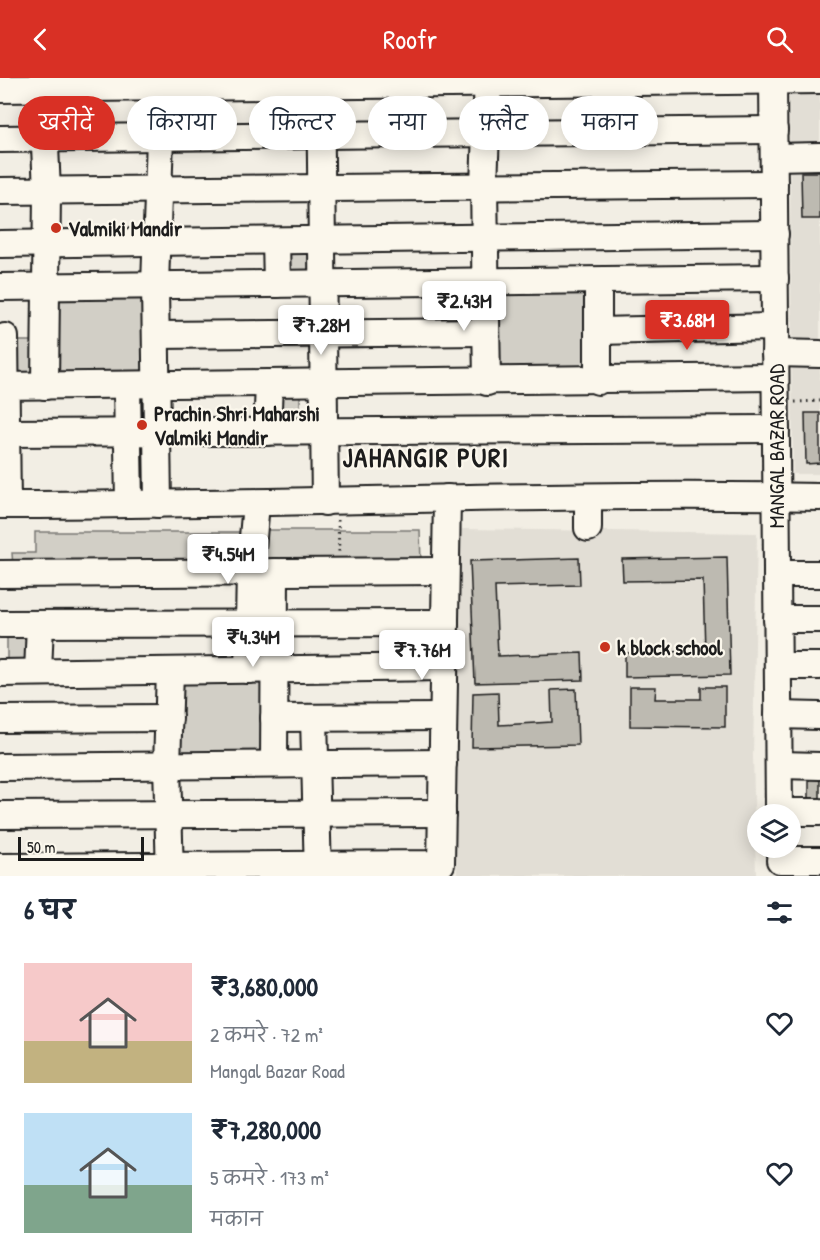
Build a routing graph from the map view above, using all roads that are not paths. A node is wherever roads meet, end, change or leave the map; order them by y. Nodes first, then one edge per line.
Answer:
1 (773, 79) edge
2 (820, 80) edge
3 (488, 81) edge
4 (596, 81) edge
5 (320, 82) edge
6 (43, 83) edge
7 (149, 83) edge
8 (0, 89) edge
9 (487, 96) edge
10 (774, 130) junction
11 (549, 131) edge
12 (459, 132) edge
13 (356, 135) edge
14 (0, 139) edge
15 (18, 139) edge
16 (44, 150) edge
17 (160, 150) edge
18 (321, 150) edge
19 (485, 150) edge
20 (820, 156) edge
21 (774, 157) junction
22 (774, 184) junction
23 (484, 185) junction
24 (322, 189) junction
25 (158, 190) junction
26 (0, 191) edge
27 (47, 191) junction
28 (774, 234) junction
29 (486, 238) junction
30 (322, 240) junction
31 (276, 241) junction
32 (156, 242) junction
33 (45, 243) junction
34 (0, 244) edge
35 (775, 278) junction
36 (598, 281) junction
37 (484, 282) junction
38 (277, 284) junction
39 (323, 284) junction
40 (154, 285) junction
41 (45, 286) junction
42 (0, 287) edge
43 (775, 327) junction
44 (598, 331) junction
45 (486, 332) junction
46 (323, 334) junction
47 (156, 335) junction
48 (45, 336) junction
49 (3, 337) edge
50 (820, 354) edge
51 (775, 365) junction
52 (598, 381) junction
53 (486, 382) junction
54 (324, 383) junction
55 (269, 384) junction
56 (127, 385) junction
57 (157, 385) junction
58 (3, 386) edge
59 (45, 386) junction
60 (776, 429) junction
61 (267, 432) junction
62 (324, 432) junction
63 (3, 433) edge
64 (128, 433) junction
65 (157, 433) junction
66 (776, 496) junction
67 (588, 497) junction
68 (820, 497) edge
69 (447, 498) junction
70 (332, 502) junction
71 (256, 503) junction
72 (129, 504) junction
73 (158, 504) junction
74 (4, 505) edge
75 (588, 528) dead end
76 (445, 571) junction
77 (250, 572) junction
78 (275, 572) junction
79 (0, 574) edge
80 (777, 574) junction
81 (820, 574) edge
82 (777, 619) junction
83 (820, 619) edge
84 (249, 623) junction
85 (275, 623) junction
86 (445, 623) junction
87 (0, 624) edge
88 (40, 624) junction
89 (778, 666) junction
90 (820, 666) edge
91 (444, 667) junction
92 (275, 669) junction
93 (170, 670) junction
94 (248, 670) junction
95 (38, 672) junction
96 (0, 673) edge
97 (778, 715) junction
98 (820, 716) edge
99 (443, 717) junction
100 (169, 718) junction
101 (274, 718) junction
102 (315, 718) junction
103 (0, 719) edge
104 (443, 763) junction
105 (274, 764) junction
106 (316, 764) junction
107 (167, 765) junction
108 (780, 765) junction
109 (0, 766) edge
110 (820, 766) edge
111 (779, 804) edge
112 (801, 812) edge
113 (820, 812) edge
114 (317, 813) junction
115 (442, 813) junction
116 (169, 814) junction
117 (0, 815) edge
118 (820, 860) edge
119 (780, 861) edge
120 (0, 867) edge
121 (318, 870) edge
122 (392, 870) edge
123 (182, 871) edge

1 - 2 street
1 - 4 street
1 - 10 street, MANGAL BAZAR ROAD
3 - 4 street
3 - 5 street
3 - 9 street
5 - 7 street
6 - 7 street
6 - 8 street
10 - 11 street
10 - 21 street, MANGAL BAZAR ROAD
12 - 13 street
14 - 15 street
16 - 27 street
17 - 25 street
18 - 24 street
19 - 23 street
20 - 21 street
21 - 22 street, MANGAL BAZAR ROAD
22 - 23 street
22 - 28 street, MANGAL BAZAR ROAD
23 - 24 street
23 - 29 street
24 - 25 street
24 - 30 street
25 - 27 street
25 - 32 street
26 - 27 street
27 - 33 street
28 - 29 street
28 - 35 street, MANGAL BAZAR ROAD
29 - 30 street
29 - 37 street
30 - 31 street
30 - 39 street
31 - 32 street
31 - 38 street
32 - 33 street
32 - 40 street
33 - 34 street
33 - 41 street
35 - 36 street
35 - 43 street, MANGAL BAZAR ROAD
36 - 37 street
36 - 44 street
37 - 39 street
37 - 45 street
38 - 39 street
38 - 40 street
39 - 46 street
40 - 41 street
40 - 47 street
41 - 42 street
41 - 48 street
43 - 44 street
43 - 51 street, MANGAL BAZAR ROAD
44 - 52 street
45 - 46 street
45 - 53 street
46 - 47 street
46 - 54 street
47 - 57 street
48 - 49 street
48 - 59 street
49 - 58 street
50 - 51 street
51 - 52 street
51 - 60 street, MANGAL BAZAR ROAD
52 - 53 street
53 - 54 street
54 - 55 street
54 - 62 street
55 - 57 street
55 - 61 street
56 - 57 street
56 - 59 street
56 - 64 street
57 - 65 street
58 - 59 street
58 - 63 street
60 - 62 street
60 - 66 street, MANGAL BAZAR ROAD
61 - 62 street
61 - 65 street
62 - 70 street
63 - 64 street
63 - 74 street
64 - 65 street
64 - 72 street
65 - 73 street
66 - 67 street
66 - 68 street
66 - 80 street, MANGAL BAZAR ROAD
67 - 69 street
67 - 75 street
69 - 70 street
69 - 76 street
70 - 71 street
71 - 73 street
71 - 77 street
72 - 73 street
72 - 74 street
76 - 78 street
76 - 86 street
77 - 78 street
77 - 79 street
77 - 84 street
78 - 85 street
80 - 81 street
80 - 82 street, MANGAL BAZAR ROAD
82 - 83 street
82 - 89 street, MANGAL BAZAR ROAD
84 - 85 street
84 - 88 street
84 - 94 street
85 - 86 street
85 - 92 street
86 - 91 street
87 - 88 street
88 - 95 street
89 - 90 street
89 - 97 street, MANGAL BAZAR ROAD
91 - 92 street
91 - 99 street
92 - 94 street
92 - 101 street
93 - 94 street
93 - 95 street
93 - 100 street
95 - 96 street
97 - 98 street
97 - 108 street, MANGAL BAZAR ROAD
99 - 102 street
99 - 104 street
100 - 103 street
100 - 107 street
101 - 102 street
101 - 105 street
102 - 106 street
104 - 106 street
104 - 115 street
105 - 106 street
105 - 107 street
106 - 114 street
107 - 109 street
107 - 116 street
108 - 110 street
108 - 111 street, MANGAL BAZAR ROAD
112 - 113 street
114 - 115 street
114 - 116 street
114 - 121 street
115 - 122 street
116 - 117 street
116 - 123 street
118 - 119 street
120 - 123 street
121 - 122 street
121 - 123 street

